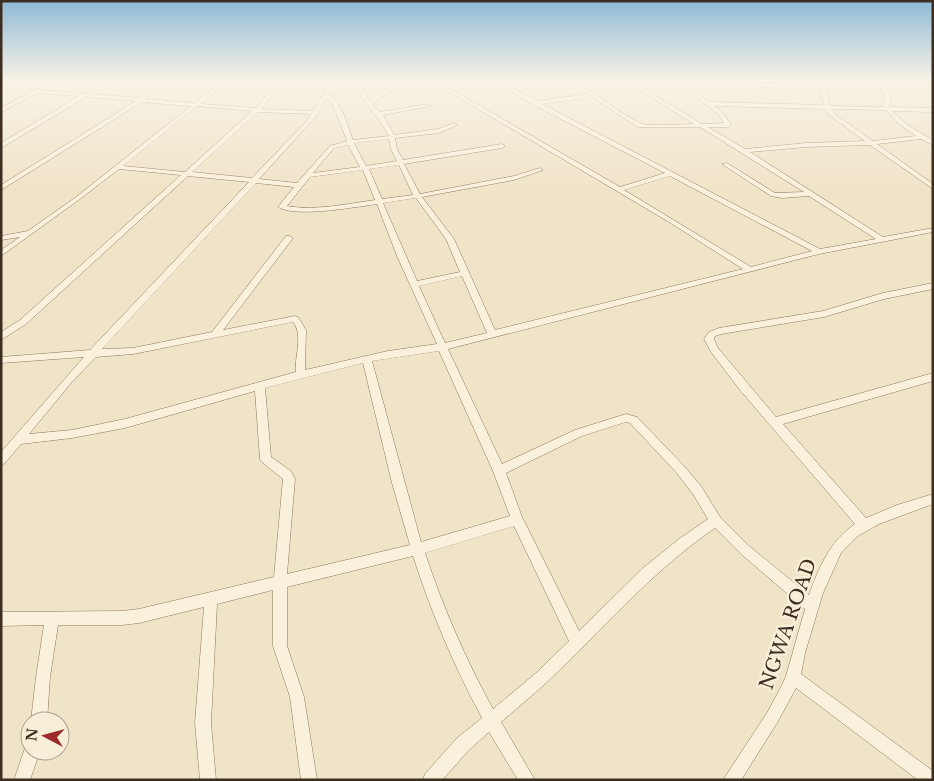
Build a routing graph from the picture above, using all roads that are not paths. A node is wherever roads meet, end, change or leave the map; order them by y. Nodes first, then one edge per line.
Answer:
1 (48, 117) edge
2 (114, 117) edge
3 (181, 117) edge
4 (249, 117) edge
5 (311, 117) edge
6 (341, 117) edge
7 (382, 117) edge
8 (492, 117) edge
9 (563, 117) edge
10 (627, 117) edge
11 (686, 117) edge
12 (723, 117) edge
13 (836, 117) edge
14 (895, 117) edge
15 (454, 125) dead end
16 (700, 126) junction
17 (392, 136) junction
18 (922, 137) junction
19 (351, 142) junction
20 (872, 143) junction
21 (933, 143) edge
22 (1, 146) edge
23 (502, 146) dead end
24 (744, 151) junction
25 (401, 163) junction
26 (725, 164) dead end
27 (117, 167) junction
28 (363, 168) junction
29 (540, 170) dead end
30 (185, 174) junction
31 (669, 174) junction
32 (308, 175) junction
33 (256, 180) junction
34 (299, 184) junction
35 (933, 187) edge
36 (1, 188) edge
37 (620, 189) junction
38 (809, 194) junction
39 (417, 195) junction
40 (380, 200) junction
41 (933, 230) edge
42 (32, 233) junction
43 (1, 238) edge
44 (289, 238) dead end
45 (880, 239) junction
46 (819, 252) junction
47 (1, 254) edge
48 (749, 269) junction
49 (465, 273) junction
50 (415, 284) junction
51 (933, 286) edge
52 (492, 334) junction
53 (214, 336) junction
54 (1, 337) edge
55 (442, 347) junction
56 (92, 353) junction
57 (367, 359) junction
58 (1, 360) edge
59 (301, 374) junction
60 (933, 377) edge
61 (260, 386) junction
62 (774, 422) junction
63 (18, 440) junction
64 (1, 460) edge
65 (499, 471) junction
66 (933, 499) edge
67 (517, 518) junction
68 (716, 521) junction
69 (864, 525) junction
70 (417, 549) junction
71 (280, 583) junction
72 (211, 600) junction
73 (813, 608) junction
74 (1, 619) edge
75 (52, 619) junction
76 (577, 643) junction
77 (793, 677) junction
78 (40, 711) edge
79 (491, 722) junction
80 (29, 761) edge
81 (22, 780) edge
82 (208, 780) edge
83 (310, 780) edge
84 (431, 780) edge
85 (527, 780) edge
86 (731, 780) edge
87 (932, 780) edge

1 - 22 street
2 - 36 street
3 - 27 street
4 - 30 street
5 - 33 street
6 - 19 street
7 - 17 street
8 - 37 street
9 - 31 street
10 - 16 street
11 - 16 street
12 - 16 street
13 - 20 street
14 - 18 street
15 - 17 street
16 - 24 street
17 - 19 street
17 - 25 street
18 - 20 street
18 - 21 street
19 - 28 street
19 - 32 street
20 - 24 street
20 - 35 street
23 - 25 street
24 - 38 street
25 - 28 street
25 - 39 street
26 - 38 street
27 - 30 street
27 - 42 street
28 - 32 street
28 - 40 street
29 - 39 street
30 - 33 street
30 - 54 street
31 - 37 street
31 - 46 street
32 - 34 street
33 - 34 street
33 - 56 street
34 - 40 street
37 - 48 street
38 - 45 street
39 - 40 street
39 - 49 street
40 - 50 street
41 - 45 street
42 - 43 street
42 - 47 street
44 - 53 street
45 - 46 street
46 - 48 street
48 - 52 street
49 - 50 street
49 - 52 street
50 - 55 street
51 - 62 street
52 - 55 street
53 - 56 street
53 - 59 street
55 - 57 street
55 - 65 street
56 - 58 street
56 - 63 street
57 - 59 street
57 - 70 street
59 - 61 street
60 - 62 street
61 - 63 street
61 - 71 street
62 - 69 street
63 - 64 street
65 - 67 street
65 - 68 street
66 - 69 street, NGWA ROAD
67 - 70 street
67 - 76 street
68 - 73 street
68 - 76 street
69 - 73 street, NGWA ROAD
70 - 71 street
70 - 79 street
71 - 72 street
71 - 83 street
72 - 75 street
72 - 82 street
73 - 77 street, NGWA ROAD
74 - 75 street
75 - 78 street
76 - 79 street
77 - 86 street, NGWA ROAD
77 - 87 street
79 - 84 street
79 - 85 street
80 - 81 street

